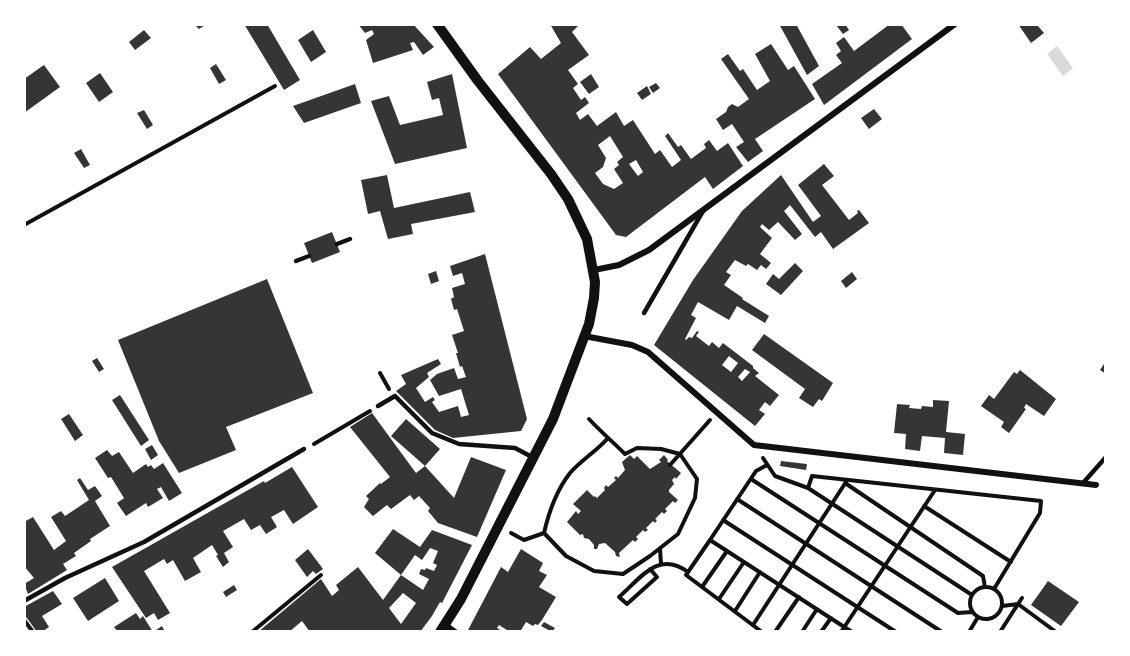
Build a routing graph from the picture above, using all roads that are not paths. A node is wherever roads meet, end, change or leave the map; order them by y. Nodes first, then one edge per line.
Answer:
1 (437, 24) edge
2 (956, 24) edge
3 (704, 210) junction
4 (350, 239) dead end
5 (337, 244) dead end
6 (309, 256) dead end
7 (296, 261) dead end
8 (594, 270) junction
9 (644, 313) dead end
10 (584, 336) junction
11 (378, 406) road end
12 (304, 449) road end
13 (1106, 457) edge
14 (534, 458) junction
15 (1083, 483) junction
16 (1096, 485) dead end
17 (24, 601) edge
18 (442, 628) edge
19 (456, 632) edge

1 - 8 street
2 - 3 street
3 - 8 street
3 - 9 lane
4 - 5 lane
6 - 7 lane
8 - 10 street
10 - 14 street
10 - 15 street
11 - 14 lane
12 - 17 lane
13 - 15 lane
14 - 18 street
15 - 16 street
18 - 19 street

